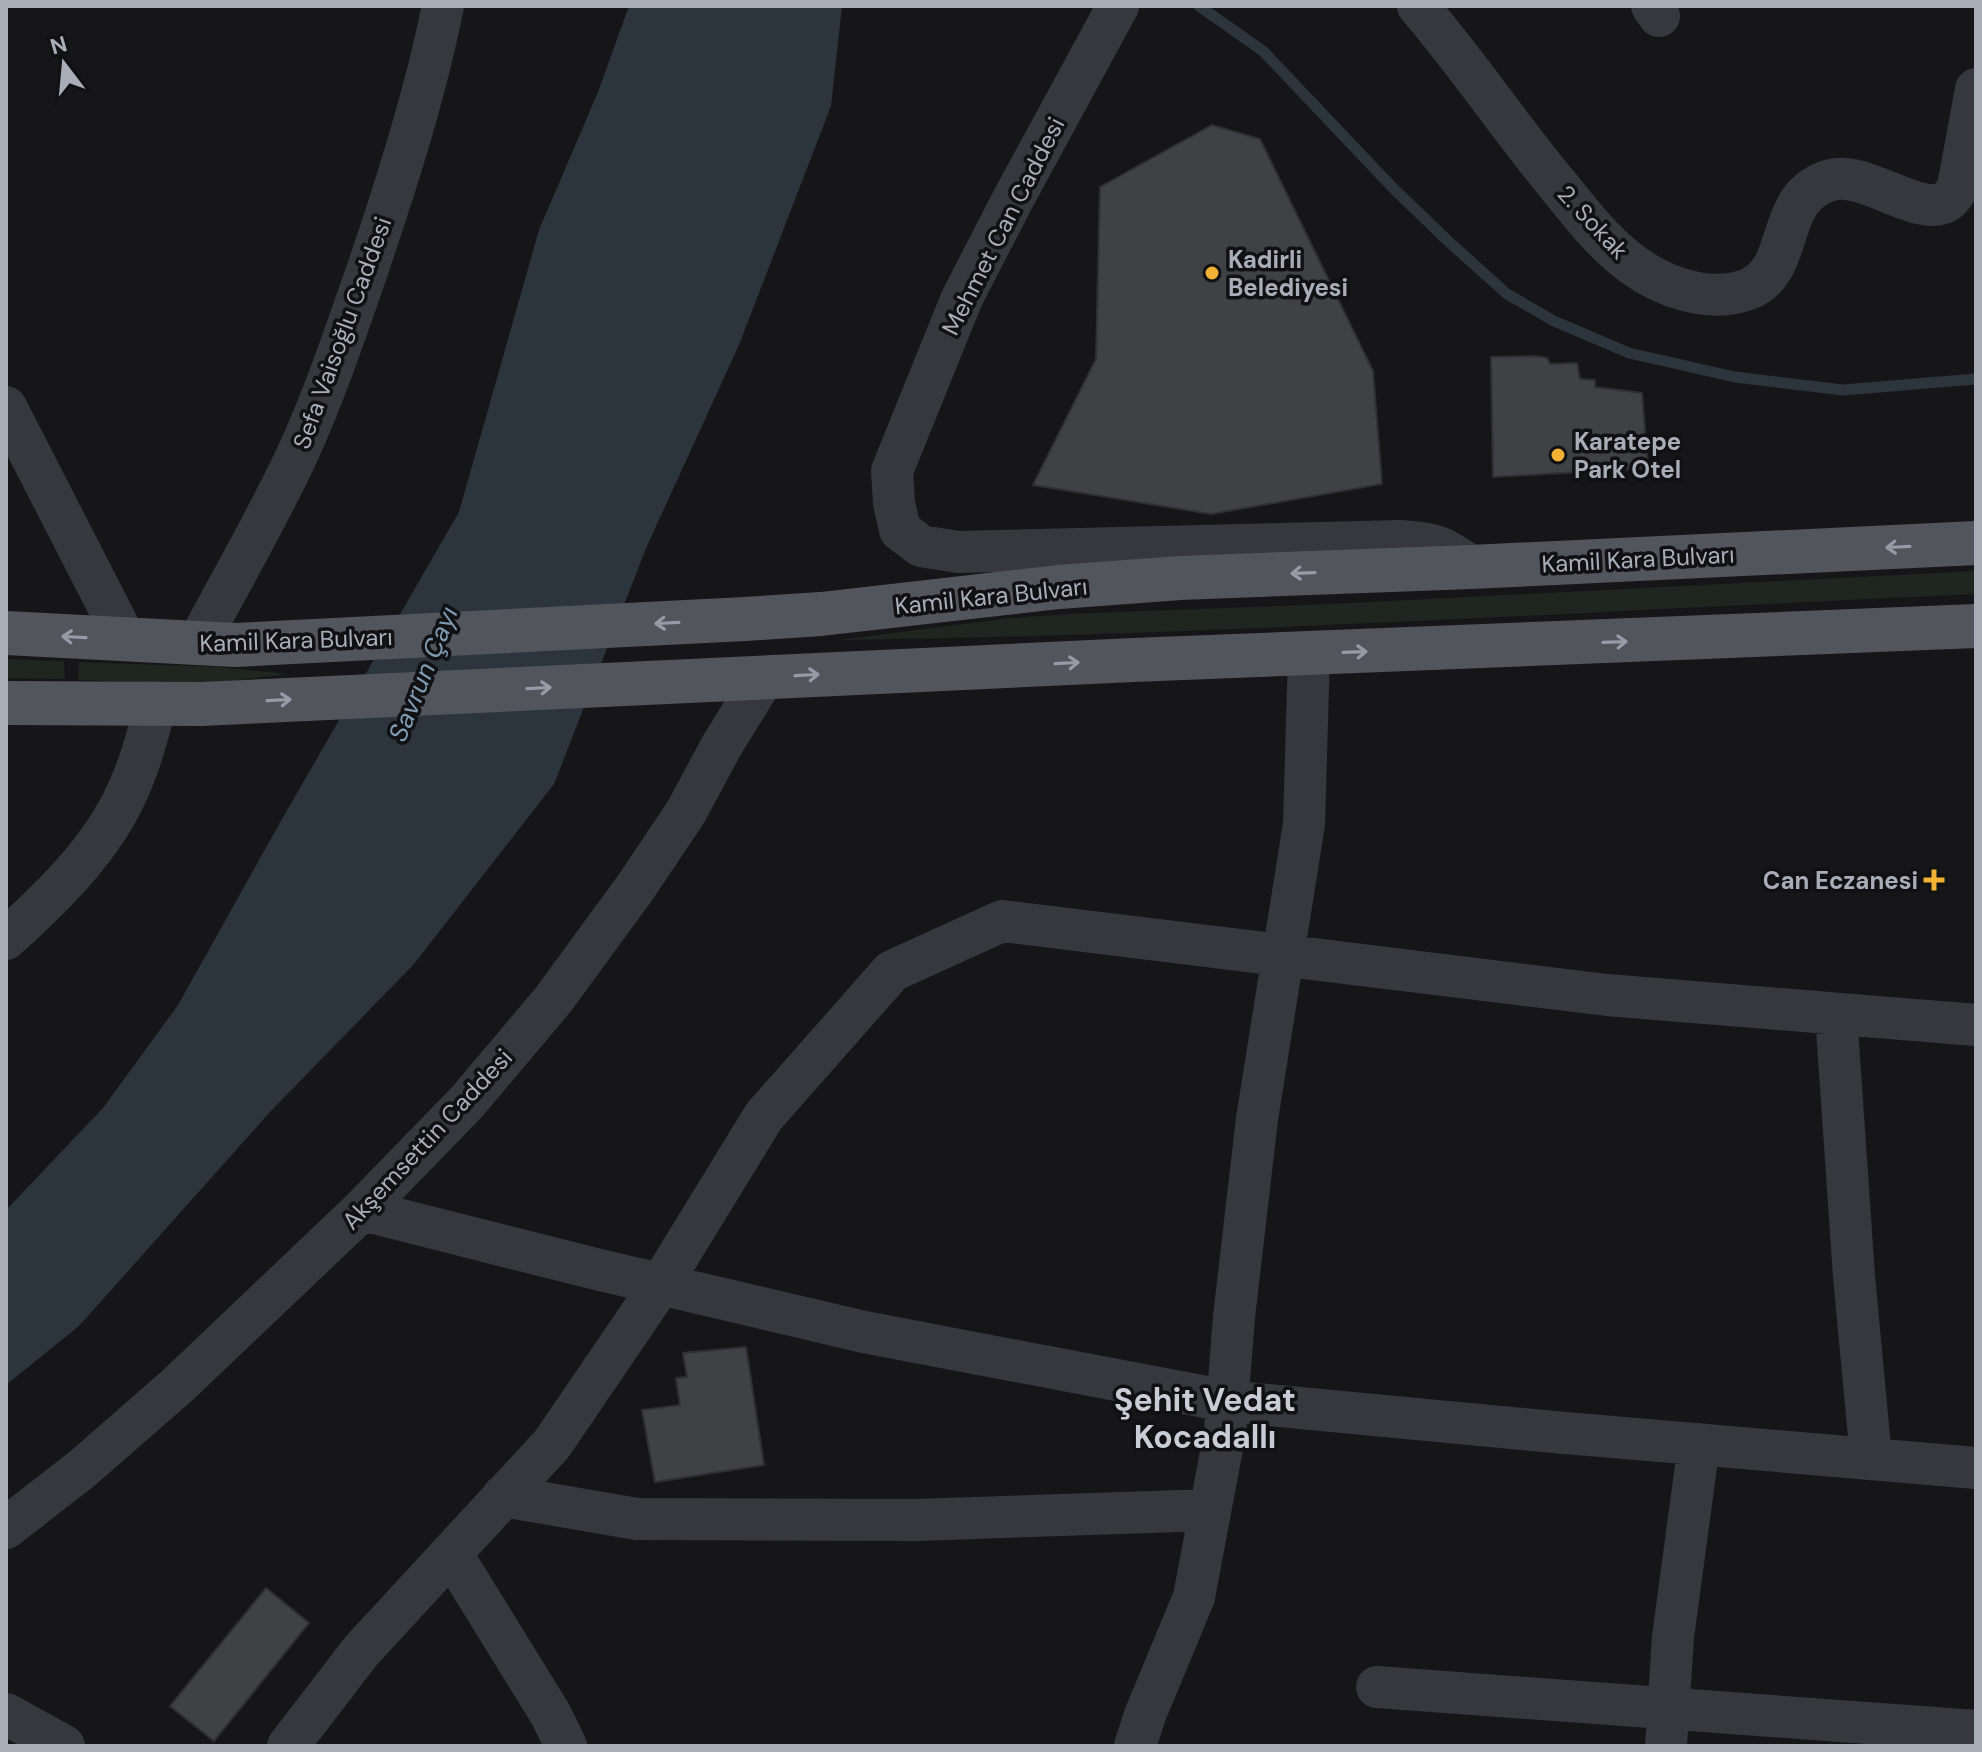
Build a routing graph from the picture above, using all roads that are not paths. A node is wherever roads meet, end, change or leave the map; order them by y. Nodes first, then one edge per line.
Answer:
1 (443, 6) edge
2 (1418, 6) edge
3 (1113, 14) edge
4 (1976, 89) edge
5 (6, 407) edge
6 (1976, 543) edge
7 (1471, 567) junction
8 (1976, 626) edge
9 (6, 633) edge
10 (1762, 636) junction
11 (125, 639) junction
12 (217, 644) junction
13 (1976, 650) edge
14 (1309, 654) junction
15 (747, 677) junction
16 (6, 703) edge
17 (156, 704) junction
18 (6, 939) edge
19 (1283, 956) junction
20 (1836, 1014) junction
21 (1976, 1025) edge
22 (362, 1210) junction
23 (661, 1284) junction
24 (1227, 1401) junction
25 (1699, 1444) junction
26 (1871, 1458) junction
27 (1976, 1468) edge
28 (503, 1496) junction
29 (1210, 1510) junction
30 (6, 1528) edge
31 (451, 1553) junction
32 (1377, 1687) dead end
33 (6, 1714) edge
34 (1667, 1728) edge
35 (1976, 1731) edge
36 (64, 1746) edge
37 (288, 1746) edge
38 (566, 1746) edge
39 (1135, 1746) edge

1 - 12 street, Sefa Vaisoğlu Caddesi
2 - 4 street, 2. Sokak
3 - 7 street, Mehmet Can Caddesi
5 - 11 street
6 -> 7 main road, Kamil Kara Bulvarı
7 -> 12 main road, Kamil Kara Bulvarı
8 - 10 main road
11 -> 9 main road, Kamil Kara Bulvarı
10 - 13 main road
14 -> 10 main road
11 - 12 main road, Kamil Kara Bulvarı
15 -> 14 main road
14 - 19 street
17 -> 15 main road
15 - 22 street, Akşemsettin Caddesi
16 - 17 main road
17 - 18 street
19 - 20 street
19 - 23 street
19 - 24 street
20 - 21 street
20 - 26 street
22 - 23 street
22 - 30 street, Akşemsettin Caddesi
23 - 24 street
23 - 28 street
24 - 25 street
24 - 29 street
25 - 26 street
25 - 34 street
26 - 27 street
28 - 29 street
28 - 31 street
29 - 39 street
31 - 37 street
31 - 38 street
32 - 34 street
33 - 36 street
34 - 35 street

